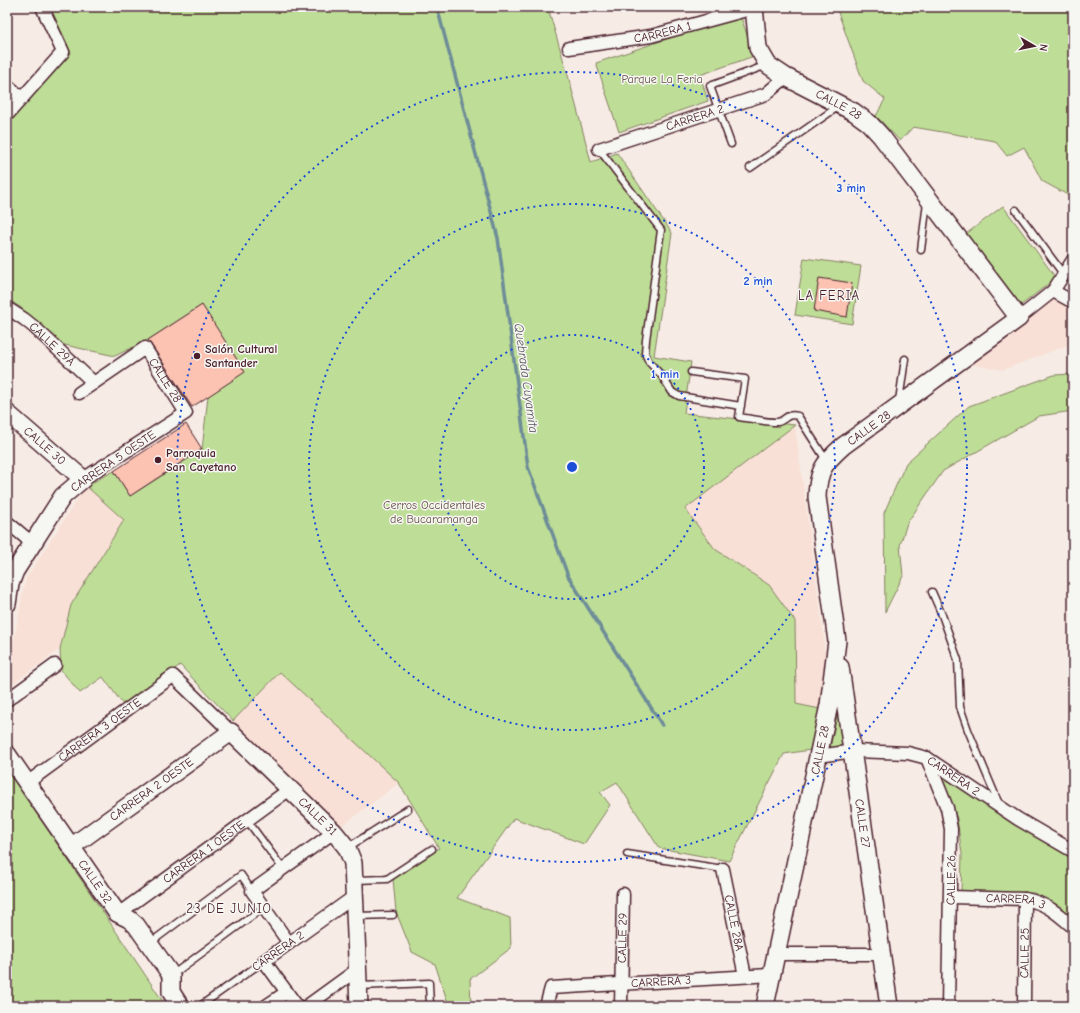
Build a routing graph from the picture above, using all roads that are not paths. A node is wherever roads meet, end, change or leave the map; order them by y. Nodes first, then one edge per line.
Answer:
1 (42, 7) edge
2 (754, 7) edge
3 (569, 48) dead end
4 (768, 65) junction
5 (786, 77) junction
6 (7, 85) edge
7 (22, 98) junction
8 (841, 105) junction
9 (718, 110) junction
10 (7, 115) edge
11 (731, 144) dead end
12 (599, 149) joint
13 (750, 168) dead end
14 (928, 198) junction
15 (1016, 210) dead end
16 (921, 250) dead end
17 (1073, 260) edge
18 (1064, 275) junction
19 (1053, 291) junction
20 (1073, 302) edge
21 (7, 308) edge
22 (1019, 318) junction
23 (905, 359) dead end
24 (692, 372) dead end
25 (94, 383) junction
26 (79, 393) dead end
27 (741, 406) junction
28 (899, 406) junction
29 (7, 412) edge
30 (186, 413) joint
31 (827, 461) junction
32 (83, 479) junction
33 (7, 522) edge
34 (32, 544) junction
35 (932, 592) dead end
36 (7, 604) edge
37 (837, 641) junction
38 (55, 665) dead end
39 (173, 676) joint
40 (7, 700) edge
41 (231, 732) junction
42 (853, 751) junction
43 (7, 754) edge
44 (818, 756) junction
45 (927, 758) junction
46 (27, 784) junction
47 (290, 789) junction
48 (1000, 808) junction
49 (408, 809) dead end
50 (247, 820) junction
51 (334, 832) junction
52 (71, 847) junction
53 (347, 848) junction
54 (432, 849) dead end
55 (1073, 851) edge
56 (626, 854) dead end
57 (283, 869) junction
58 (723, 869) joint
59 (355, 888) junction
60 (252, 891) junction
61 (623, 894) dead end
62 (951, 897) junction
63 (1025, 899) junction
64 (264, 907) junction
65 (118, 914) junction
66 (393, 915) dead end
67 (356, 916) junction
68 (1073, 927) edge
69 (289, 943) junction
70 (149, 944) junction
71 (776, 954) junction
72 (882, 954) junction
73 (264, 961) junction
74 (358, 969) junction
75 (772, 975) junction
76 (171, 976) junction
77 (745, 976) junction
78 (621, 984) junction
79 (358, 986) junction
80 (287, 992) junction
81 (180, 1006) edge
82 (200, 1006) edge
83 (266, 1006) edge
84 (297, 1006) edge
85 (307, 1006) edge
86 (359, 1006) edge
87 (430, 1006) edge
88 (546, 1006) edge
89 (621, 1006) edge
90 (765, 1006) edge
91 (889, 1006) edge
92 (948, 1006) edge
93 (1024, 1006) edge

1 - 7 street
2 - 3 street, CARRERA 1
2 - 4 street, CALLE 28
4 - 5 street, CALLE 28
4 - 9 lane
5 - 8 street, CALLE 28
5 - 9 street, CARRERA 2
6 - 7 street
7 - 10 street
8 - 13 lane
8 - 14 street, CALLE 28
9 - 11 lane
9 - 12 street, CARRERA 2
12 - 27 lane
14 - 16 lane
14 - 22 street, CALLE 28
15 - 18 lane
17 - 18 street
18 - 19 street
19 - 20 street
19 - 22 street
21 - 25 street, CALLE 29A
22 - 28 street, CALLE 28
23 - 28 lane
24 - 27 lane
25 - 26 street
25 - 30 street, CALLE 28
27 - 31 lane
28 - 31 street, CALLE 28
29 - 32 street, CALLE 30
30 - 32 street, CARRERA 5 OESTE
31 - 37 street, CALLE 28
32 - 34 street, CARRERA 5 OESTE
33 - 34 street
34 - 36 street, CARRERA 5 OESTE
35 - 48 lane
37 - 42 street, CALLE 27
37 - 44 street, CALLE 28
38 - 40 street
39 - 41 street, CALLE 31
39 - 46 street, CARRERA 3 OESTE
41 - 47 street, CALLE 31
41 - 52 street, CARRERA 2 OESTE
42 - 44 street, CARRERA 2
42 - 45 street, CARRERA 2
42 - 72 street, CALLE 27
43 - 46 street, CALLE 32
44 - 71 street, CALLE 28
45 - 48 street, CARRERA 2
45 - 62 street, CALLE 26
46 - 52 street, CALLE 32
47 - 50 street, CARRERA 1 OESTE
47 - 51 street, CALLE 31
48 - 55 street, CARRERA 2
49 - 53 lane
50 - 57 lane
50 - 65 street, CARRERA 1 OESTE
51 - 53 street, CALLE 31
51 - 57 street
52 - 65 street, CALLE 32
53 - 59 street, CALLE 31
54 - 59 lane
56 - 58 lane
57 - 60 street
58 - 77 street, CALLE 28A
59 - 67 street, CALLE 31
59 - 69 street, CARRERA 2
60 - 64 street
60 - 70 lane
61 - 78 street, CALLE 29
62 - 63 street, CARRERA 3
62 - 92 street, CALLE 26
63 - 68 street, CARRERA 3
63 - 93 street, CALLE 25
64 - 69 street
64 - 76 lane
65 - 70 street, CALLE 32
66 - 67 lane
67 - 74 street, CALLE 31
69 - 73 street, CARRERA 2
70 - 76 street, CALLE 32
71 - 72 street
71 - 75 street, CALLE 28
72 - 91 street, CALLE 27
73 - 80 street
73 - 82 lane, CARRERA 2
74 - 79 street, CALLE 31
74 - 85 street
75 - 77 street, CARRERA 3
75 - 90 street, CALLE 28
76 - 81 street, CALLE 32
77 - 78 street, CARRERA 3
78 - 88 street, CARRERA 3
78 - 89 street, CALLE 29
79 - 86 street, CALLE 31
79 - 87 lane
80 - 83 street
80 - 84 street

